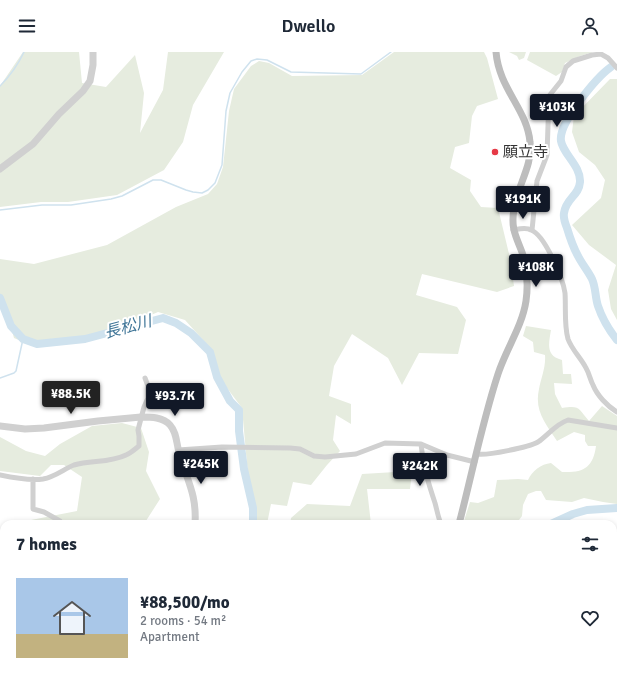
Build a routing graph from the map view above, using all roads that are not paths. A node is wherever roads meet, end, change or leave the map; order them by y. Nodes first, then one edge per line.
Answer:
1 (92, 52) edge
2 (496, 52) edge
3 (617, 68) edge
4 (0, 169) edge
5 (513, 230) junction
6 (532, 230) junction
7 (145, 378) dead end
8 (617, 412) edge
9 (141, 417) junction
10 (0, 426) edge
11 (617, 428) edge
12 (421, 444) junction
13 (178, 450) junction
14 (477, 454) junction
15 (475, 462) junction
16 (0, 475) edge
17 (33, 479) junction
18 (60, 520) edge
19 (195, 520) edge
20 (440, 520) edge
21 (460, 520) edge

1 - 4 street
2 - 5 main road
3 - 6 street
5 - 6 street
5 - 14 main road
6 - 8 street
7 - 9 street
9 - 10 street
9 - 13 street
9 - 17 street
11 - 14 street
12 - 13 street
12 - 15 street
12 - 20 street
13 - 19 street
14 - 15 main road
15 - 21 main road
16 - 17 street
17 - 18 street

